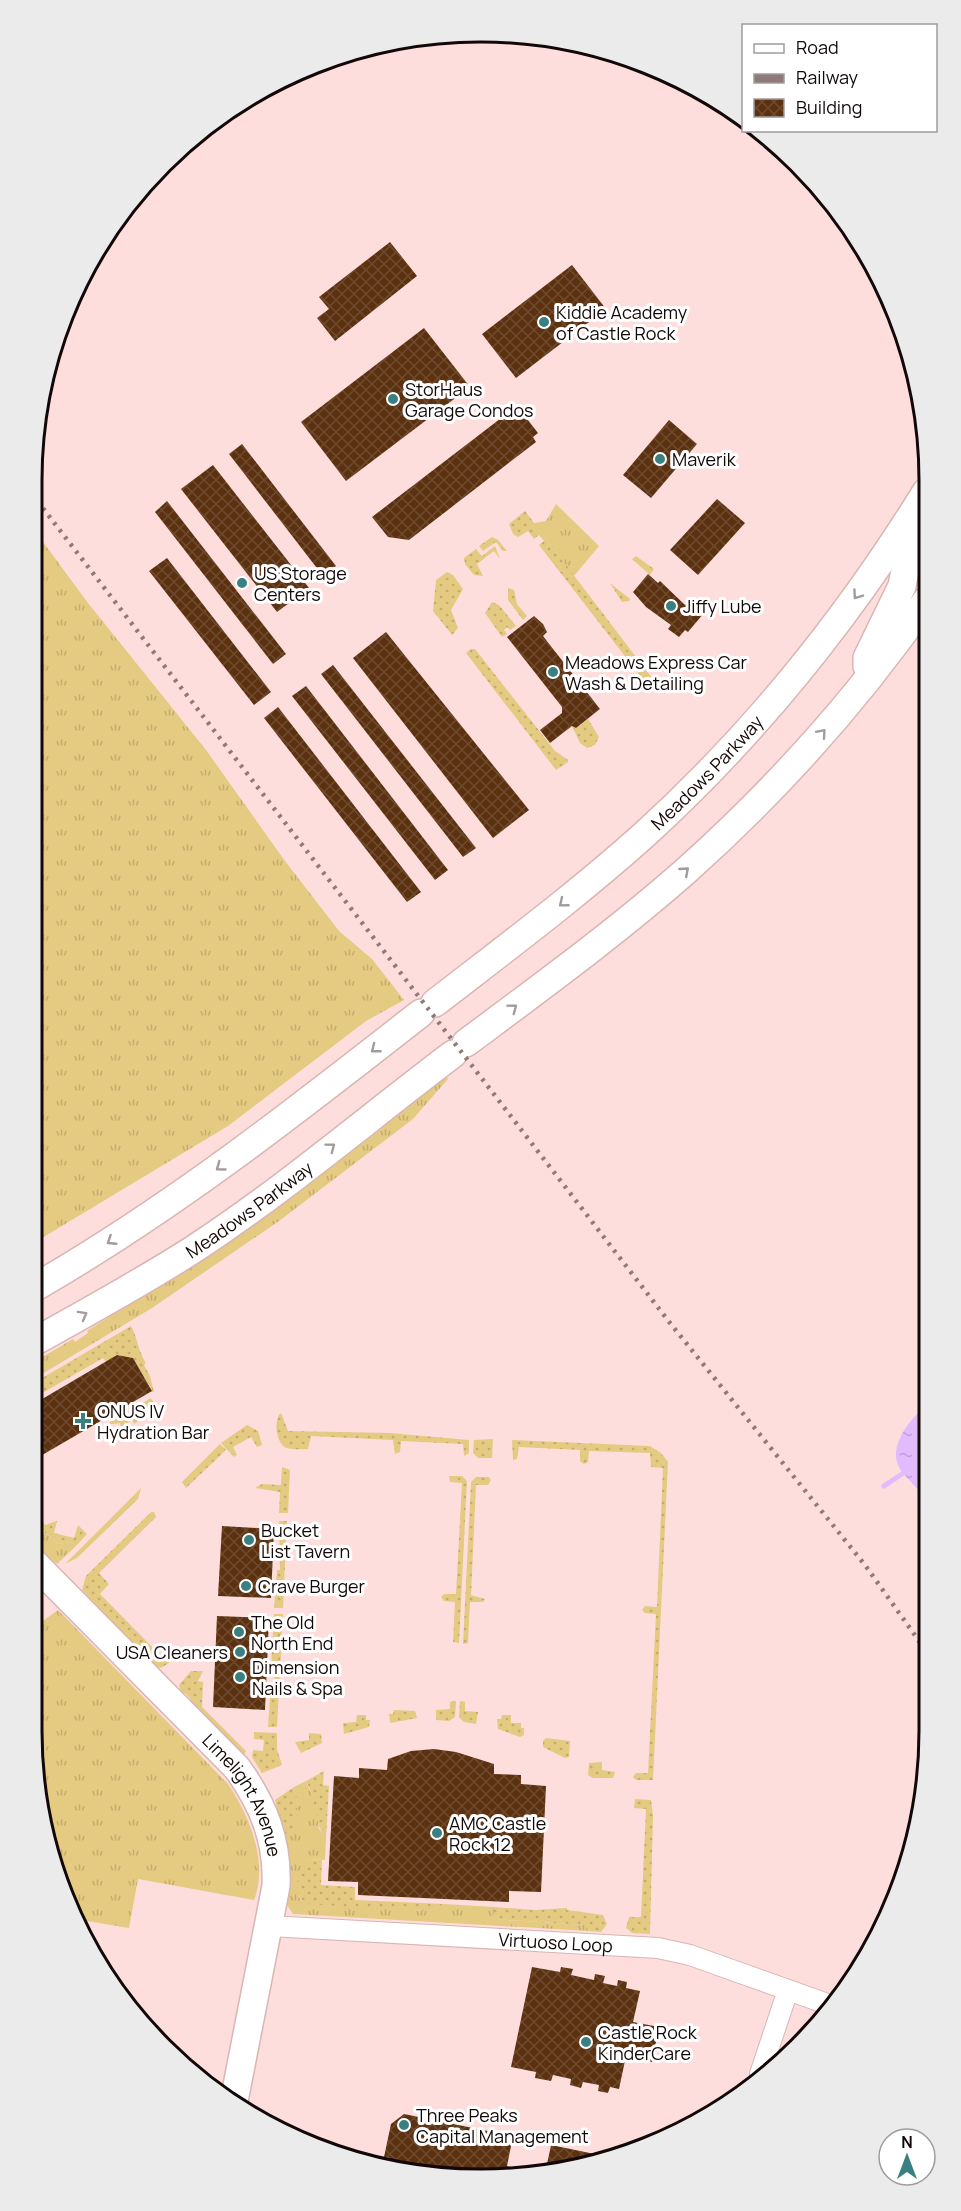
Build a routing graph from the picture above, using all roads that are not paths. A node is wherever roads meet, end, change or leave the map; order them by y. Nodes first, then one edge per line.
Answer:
1 (919, 503) edge
2 (904, 527) junction
3 (919, 610) edge
4 (865, 682) junction
5 (42, 1283) edge
6 (42, 1337) edge
7 (42, 1571) edge
8 (270, 1926) junction
9 (788, 1990) junction
10 (824, 2003) edge
11 (763, 2066) edge
12 (235, 2094) edge

1 - 2 main road, Meadows Parkway
2 - 4 main road
2 -> 5 main road, Meadows Parkway
3 - 4 main road, Meadows Parkway
6 -> 4 main road, Meadows Parkway
7 - 8 main road, Limelight Avenue
8 - 9 street, Virtuoso Loop
8 - 12 main road, Limelight Avenue
9 - 10 street, Virtuoso Loop
9 - 11 street

